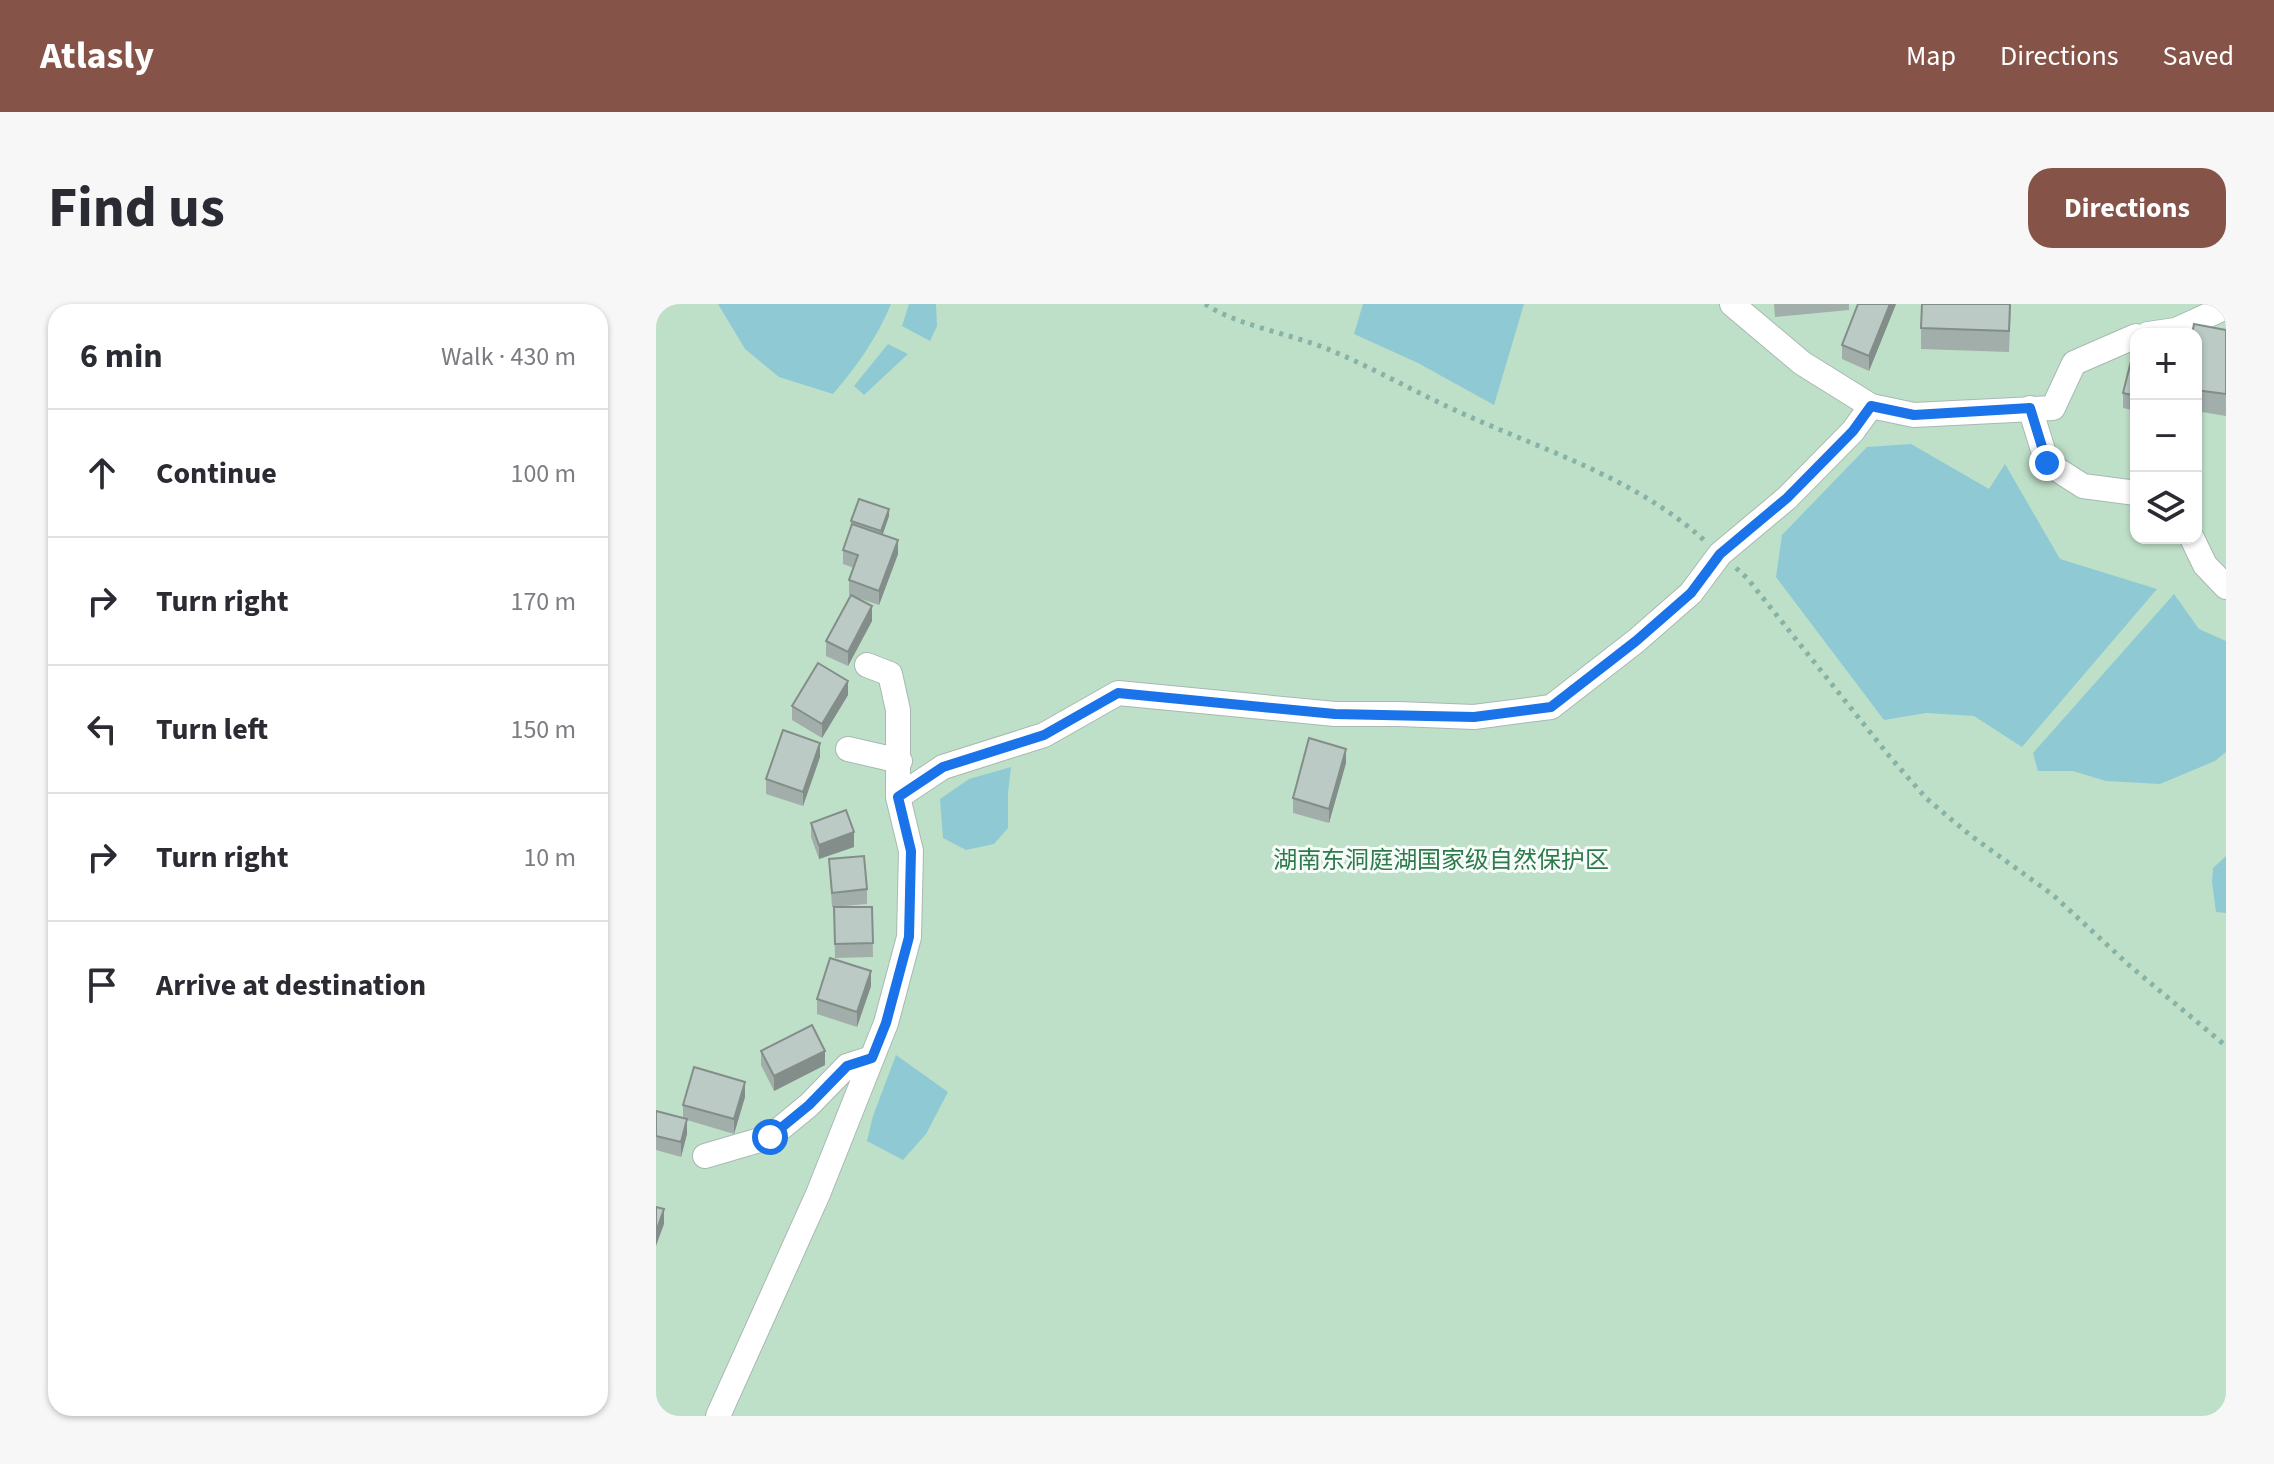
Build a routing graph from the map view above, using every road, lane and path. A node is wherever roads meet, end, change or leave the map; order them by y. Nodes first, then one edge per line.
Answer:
1 (1205, 304) edge
2 (1732, 304) edge
3 (2226, 307) edge
4 (2180, 328) edge
5 (2130, 339) edge
6 (1871, 406) junction
7 (2030, 408) junction
8 (2130, 492) edge
9 (2195, 544) edge
10 (1720, 554) junction
11 (2226, 587) edge
12 (867, 665) dead end
13 (848, 749) dead end
14 (900, 761) junction
15 (898, 797) junction
16 (2226, 1046) edge
17 (872, 1058) junction
18 (705, 1156) dead end
19 (718, 1416) edge

1 - 10 path
2 - 6 street
3 - 4 street
5 - 7 street
6 - 7 street
6 - 10 street
7 - 8 street
9 - 11 street
10 - 15 street
10 - 16 path
12 - 14 street
13 - 14 street
14 - 15 street
15 - 17 street
17 - 18 street
17 - 19 street

